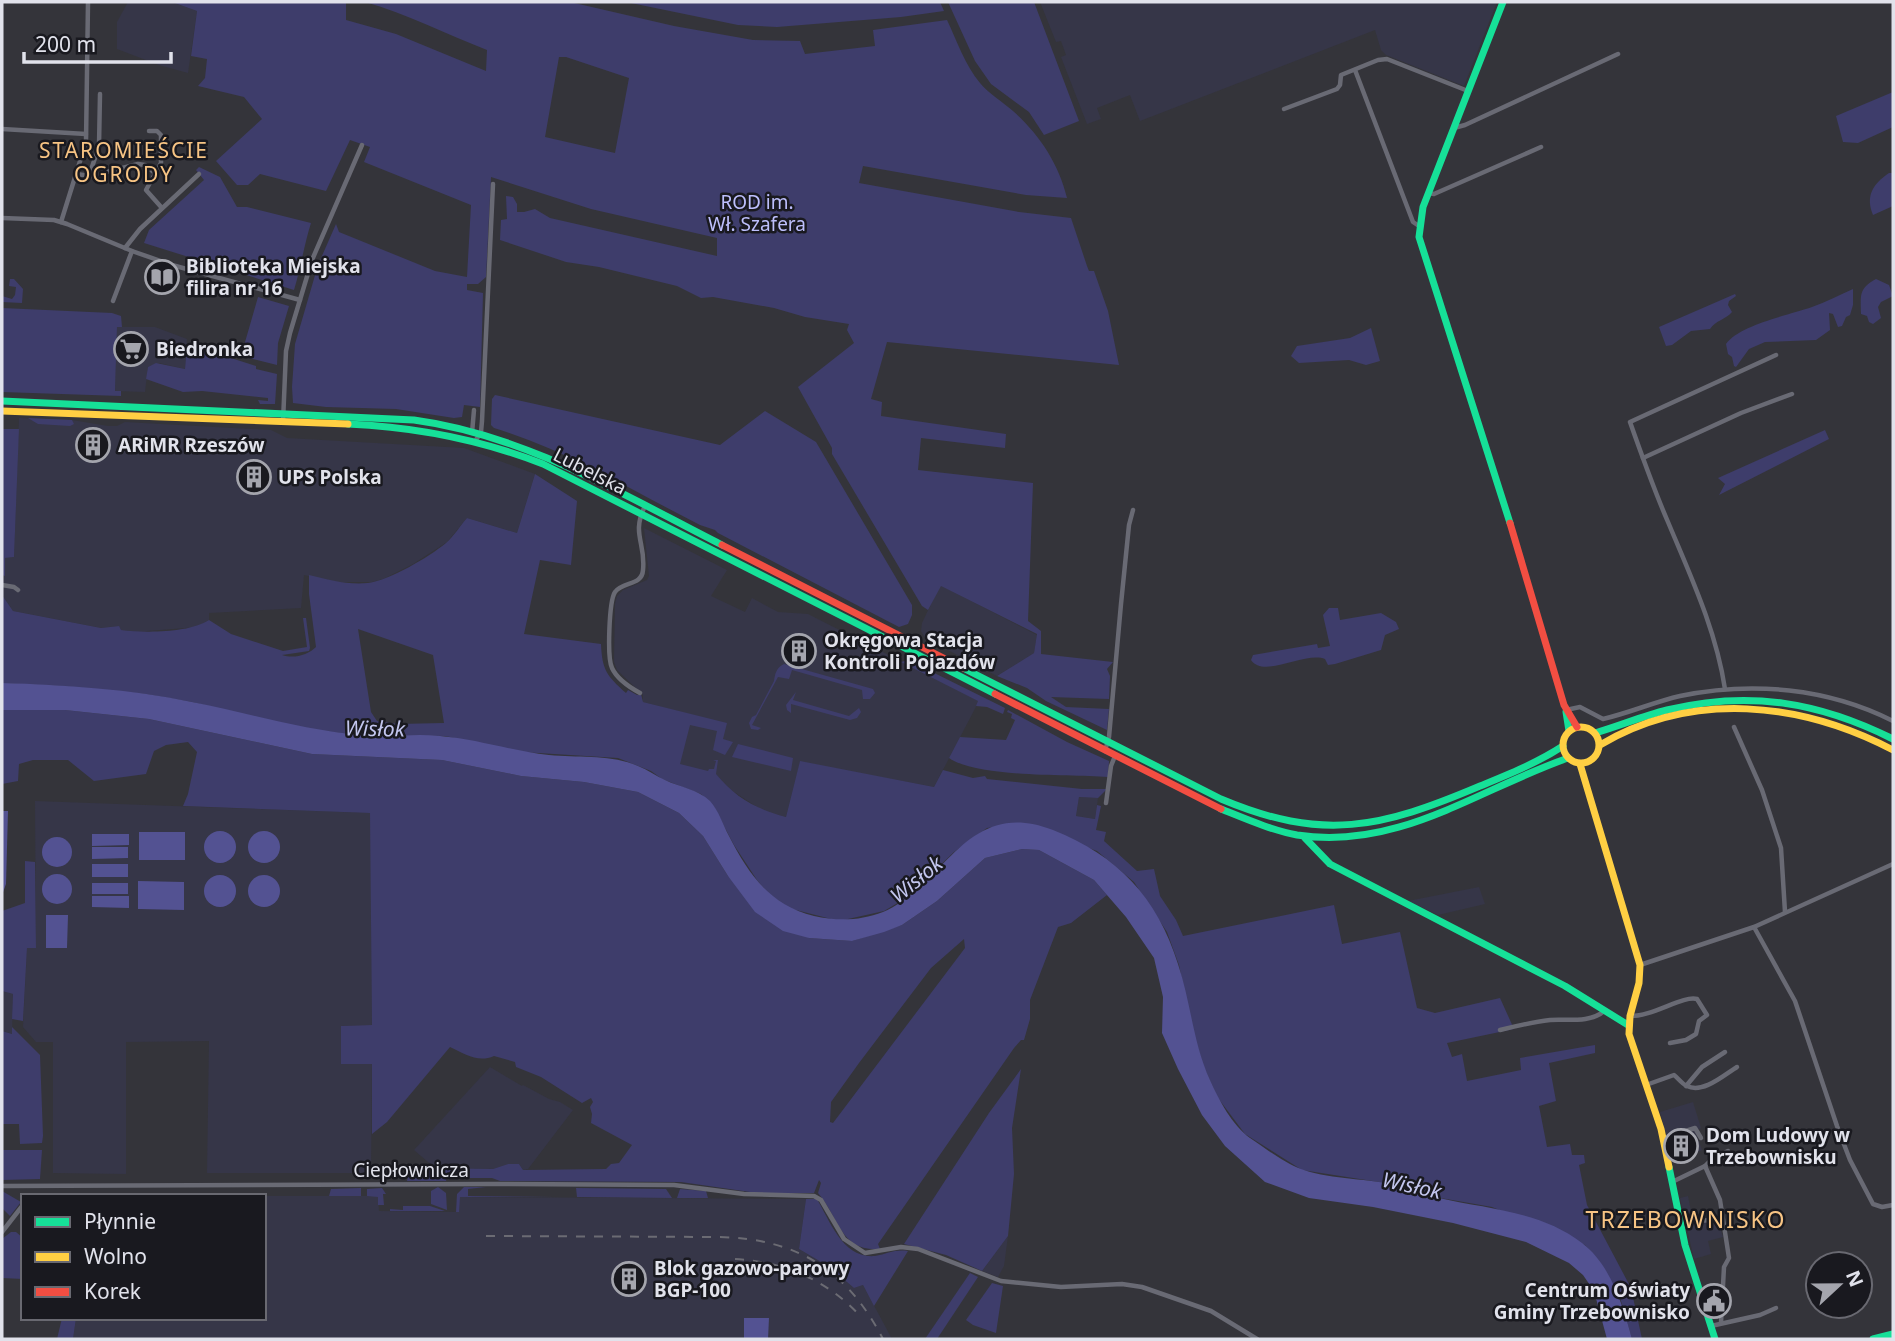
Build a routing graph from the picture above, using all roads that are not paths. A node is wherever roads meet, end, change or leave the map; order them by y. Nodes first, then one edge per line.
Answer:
1 (88, 2) edge
2 (1503, 2) edge
3 (1618, 54) dead end
4 (1355, 70) junction
5 (1468, 91) junction
6 (100, 94) dead end
7 (1284, 109) dead end
8 (1454, 128) junction
9 (2, 129) edge
10 (149, 131) dead end
11 (86, 134) junction
12 (362, 145) dead end
13 (1541, 147) dead end
14 (76, 174) junction
15 (156, 174) junction
16 (199, 174) dead end
17 (89, 176) junction
18 (493, 184) dead end
19 (1428, 193) junction
20 (162, 208) junction
21 (2, 218) edge
22 (61, 222) junction
23 (1419, 226) junction
24 (125, 248) junction
25 (132, 251) junction
26 (300, 300) junction
27 (113, 301) dead end
28 (1776, 355) dead end
29 (1791, 394) dead end
30 (2, 401) edge
31 (474, 410) dead end
32 (2, 411) edge
33 (284, 417) junction
34 (374, 421) junction
35 (471, 430) junction
36 (481, 432) junction
37 (476, 440) junction
38 (1643, 458) junction
39 (645, 506) junction
40 (1133, 510) dead end
41 (641, 514) junction
42 (2, 584) edge
43 (18, 590) dead end
44 (1724, 690) junction
45 (640, 693) dead end
46 (1566, 710) junction
47 (1893, 721) edge
48 (1734, 727) dead end
49 (1573, 729) junction
50 (1595, 733) junction
51 (1893, 739) edge
52 (1109, 742) junction
53 (1600, 745) junction
54 (1563, 746) junction
55 (1893, 750) edge
56 (1110, 753) junction
57 (1568, 758) junction
58 (1583, 763) junction
59 (1106, 803) dead end
60 (1389, 820) junction
61 (1392, 831) junction
62 (1304, 837) junction
63 (1325, 838) junction
64 (1317, 848) junction
65 (1893, 864) edge
66 (1785, 912) junction
67 (1755, 927) junction
68 (1640, 965) junction
69 (1604, 1011) junction
70 (1629, 1016) junction
71 (1628, 1026) junction
72 (1500, 1030) dead end
73 (1670, 1043) dead end
74 (1726, 1052) dead end
75 (1737, 1067) dead end
76 (1646, 1085) junction
77 (1686, 1086) junction
78 (1664, 1138) junction
79 (1701, 1138) dead end
80 (1728, 1151) dead end
81 (1705, 1166) junction
82 (1672, 1181) junction
83 (2, 1186) edge
84 (30, 1186) junction
85 (29, 1193) dead end
86 (1893, 1205) edge
87 (21, 1208) edge
88 (1722, 1220) junction
89 (1680, 1221) junction
90 (2, 1232) edge
91 (1720, 1307) junction
92 (1776, 1308) dead end
93 (1706, 1312) junction
94 (1721, 1324) junction
95 (1710, 1326) junction
96 (1893, 1334) edge
97 (1257, 1339) edge
98 (1715, 1339) edge
99 (1873, 1339) edge

1 - 11 street
2 - 5 main road
3 - 8 street
4 - 5 street
4 - 7 street
4 - 23 street
5 - 8 main road
6 - 17 street
8 - 19 main road
9 - 11 street
10 - 15 street
11 - 14 street
12 - 26 street
13 - 19 street
14 - 17 street
14 - 22 street
15 - 17 street
15 - 20 street
16 - 20 street
18 - 36 street
19 - 23 main road
20 - 24 street
21 - 22 street
22 - 24 street
23 - 46 main road
24 - 25 street
25 - 26 street
25 - 27 street
26 - 33 street
28 - 38 street
29 - 38 street
30 - 33 main road, Lubelska
31 - 35 street
32 - 33 main road, Lubelska
33 - 34 main road, Lubelska
34 - 35 main road, Lubelska
34 - 37 main road, Lubelska
35 - 36 main road, Lubelska
35 - 37 street
36 - 37 street
36 - 39 main road, Lubelska
37 - 41 main road, Lubelska
38 - 44 street
39 - 41 street
39 - 52 main road, Lubelska
40 - 52 street
41 - 45 street
41 - 56 main road, Lubelska
42 - 43 street
44 - 46 street
44 - 47 street
46 - 49 main road
48 - 66 street
49 - 50 main road
49 - 54 main road
50 - 51 main road
50 - 53 main road
52 - 56 street
52 - 60 main road, Lubelska
53 - 55 main road
53 - 58 main road
54 - 57 main road
54 - 60 main road, Lubelska
56 - 59 street
56 - 62 main road, Lubelska
57 - 58 main road
57 - 61 main road, Lubelska
58 - 68 main road
60 - 61 main road
61 - 63 main road, Lubelska
62 - 63 main road, Lubelska
62 - 64 main road
63 - 64 main road
64 - 69 main road
65 - 66 street
66 - 67 street
67 - 68 street
67 - 86 street
68 - 70 main road
69 - 71 main road
69 - 72 street
70 - 71 main road
70 - 73 street
71 - 76 main road
74 - 77 street
75 - 77 street
76 - 77 street
76 - 78 main road
78 - 79 street
78 - 82 main road
80 - 81 street
81 - 82 street
81 - 88 street
82 - 89 main road
83 - 84 street, Ciepłownicza
84 - 85 street
84 - 97 street, Ciepłownicza
87 - 90 street
88 - 89 street
88 - 91 street
89 - 93 main road
91 - 93 street
91 - 94 street
92 - 94 street
93 - 95 main road
94 - 95 street
95 - 98 main road
96 - 99 main road

